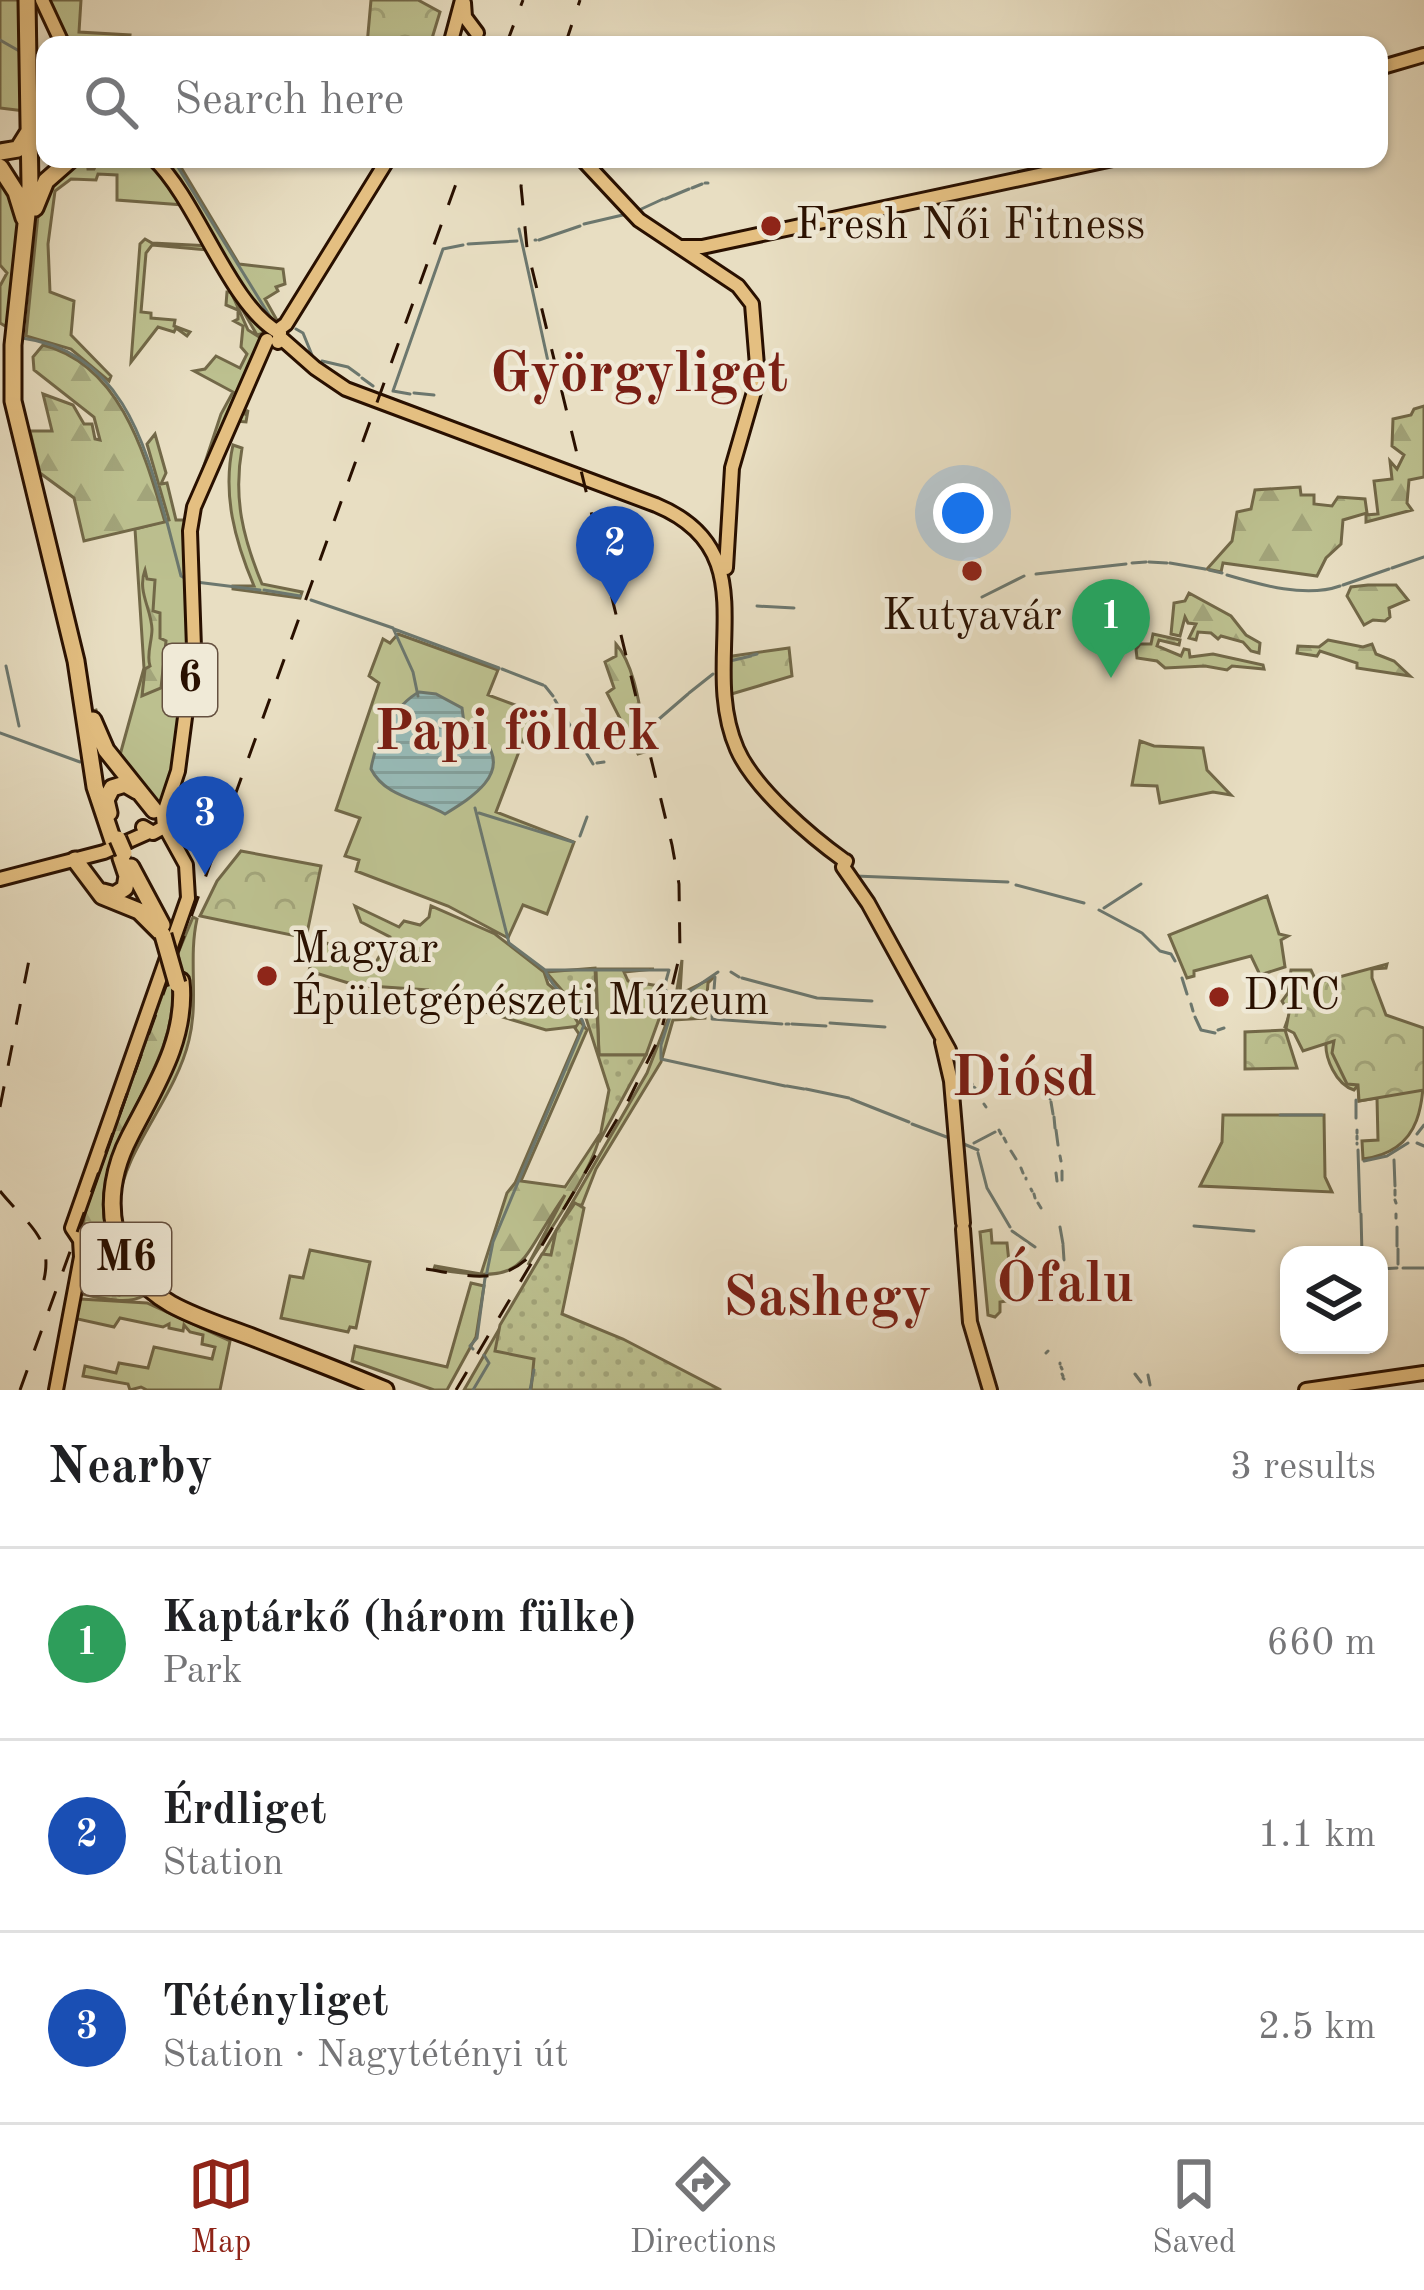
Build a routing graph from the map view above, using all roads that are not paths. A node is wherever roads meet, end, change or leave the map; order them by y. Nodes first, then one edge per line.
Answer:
1 (29, 0) edge
2 (42, 0) edge
3 (59, 36) edge
4 (1424, 55) edge
5 (1388, 65) edge
6 (32, 119) junction
7 (36, 138) edge
8 (0, 152) edge
9 (0, 167) edge
10 (59, 168) edge
11 (162, 168) edge
12 (383, 168) edge
13 (590, 168) edge
14 (1072, 168) edge
15 (31, 235) junction
16 (691, 251) junction
17 (24, 262) junction
18 (297, 308) junction
19 (273, 335) junction
20 (298, 352) junction
21 (255, 365) junction
22 (723, 560) junction
23 (88, 704) junction
24 (154, 821) junction
25 (111, 822) junction
26 (121, 848) junction
27 (82, 861) junction
28 (0, 879) edge
29 (163, 934) junction
30 (179, 983) junction
31 (1424, 1373) edge
32 (56, 1390) edge
33 (376, 1390) edge
34 (386, 1390) edge
35 (990, 1390) edge
36 (1306, 1390) edge

1 - 6 highway, M6
2 - 3 main road
4 - 5 main road
6 - 7 highway
6 - 8 highway
6 - 15 highway, M6
6 - 17 highway, M6
9 - 17 highway
10 - 15 highway
11 - 19 main road
12 - 18 main road
13 - 16 main road
14 - 16 main road
15 - 23 highway, M6
16 - 22 main road
17 - 26 highway, M6
18 - 19 main road
18 - 20 main road
19 - 20 main road
19 - 21 main road, 6
20 - 21 main road
20 - 22 main road
21 - 24 main road, 6
22 - 35 main road
23 - 24 highway
23 - 25 highway, M6
24 - 25 highway
24 - 26 main road
24 - 32 main road
25 - 26 highway, M6
26 - 27 main road
26 - 27 highway
26 - 29 highway, M6
27 - 28 main road
27 - 29 highway
29 - 30 highway, M6, bridge
30 - 33 highway, M6
30 - 34 highway, M6
31 - 36 main road

